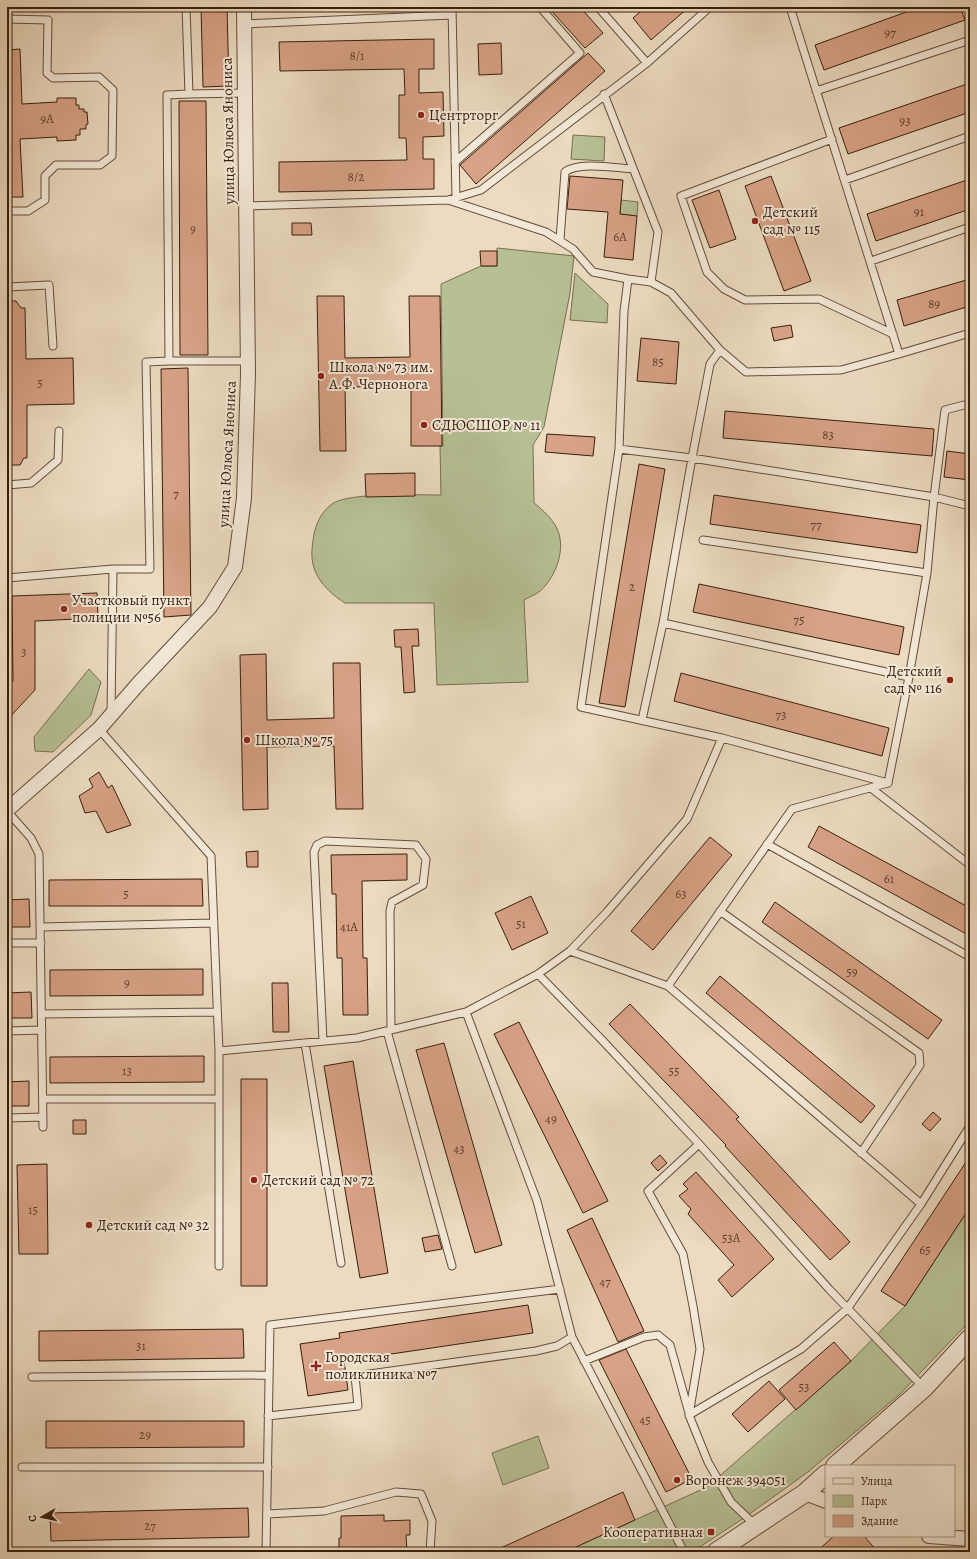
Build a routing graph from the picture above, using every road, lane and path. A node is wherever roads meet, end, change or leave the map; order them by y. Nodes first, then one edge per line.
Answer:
1 (186, 7) edge
2 (244, 7) edge
3 (452, 7) edge
4 (540, 7) edge
5 (598, 7) edge
6 (710, 7) edge
7 (790, 7) edge
8 (452, 15) junction
9 (7, 19) edge
10 (244, 24) junction
11 (970, 40) edge
12 (647, 63) junction
13 (816, 91) junction
14 (245, 93) junction
15 (189, 94) junction
16 (604, 94) junction
17 (970, 136) edge
18 (832, 139) junction
19 (455, 162) junction
20 (633, 169) junction
21 (845, 180) junction
22 (456, 198) junction
23 (448, 200) junction
24 (246, 206) junction
25 (7, 211) edge
26 (970, 227) edge
27 (560, 240) junction
28 (871, 261) junction
29 (628, 279) junction
30 (651, 282) junction
31 (7, 287) edge
32 (970, 333) edge
33 (893, 334) junction
34 (53, 346) dead end
35 (720, 350) junction
36 (899, 354) junction
37 (169, 361) junction
38 (248, 361) junction
39 (970, 406) edge
40 (59, 431) dead end
41 (619, 449) junction
42 (692, 458) junction
43 (7, 485) edge
44 (934, 497) junction
45 (970, 506) edge
46 (703, 540) dead end
47 (113, 569) junction
48 (927, 573) junction
49 (7, 578) edge
50 (663, 623) junction
51 (910, 677) junction
52 (111, 715) junction
53 (642, 720) junction
54 (99, 729) junction
55 (722, 738) junction
56 (888, 782) junction
57 (871, 788) junction
58 (7, 810) edge
59 (767, 844) junction
60 (970, 865) edge
61 (720, 911) junction
62 (214, 923) junction
63 (41, 927) junction
64 (7, 943) edge
65 (41, 943) junction
66 (570, 951) junction
67 (970, 957) edge
68 (538, 974) junction
69 (668, 986) junction
70 (218, 1012) junction
71 (466, 1012) junction
72 (42, 1014) junction
73 (42, 1030) junction
74 (389, 1030) junction
75 (7, 1031) edge
76 (323, 1041) junction
77 (305, 1043) junction
78 (219, 1051) junction
79 (43, 1099) junction
80 (219, 1099) junction
81 (43, 1117) junction
82 (7, 1118) edge
83 (970, 1126) edge
84 (42, 1127) dead end
85 (699, 1144) junction
86 (861, 1153) junction
87 (921, 1204) junction
88 (341, 1263) dead end
89 (219, 1266) dead end
90 (452, 1266) dead end
91 (560, 1289) junction
92 (847, 1308) junction
93 (572, 1337) junction
94 (970, 1338) edge
95 (584, 1361) junction
96 (269, 1375) junction
97 (32, 1377) dead end
98 (924, 1388) junction
99 (689, 1415) junction
100 (268, 1416) junction
101 (836, 1465) edge
102 (22, 1467) dead end
103 (268, 1467) junction
104 (825, 1475) edge
105 (804, 1493) junction
106 (825, 1501) edge
107 (267, 1514) junction
108 (755, 1526) junction
109 (943, 1537) edge
110 (970, 1539) edge
111 (266, 1552) edge
112 (430, 1552) edge
113 (684, 1552) edge
114 (716, 1552) edge

1 - 15 lane
2 - 10 street, улица Юлюса Янониса
3 - 8 lane
4 - 19 lane
5 - 12 lane
6 - 12 lane
7 - 13 lane
8 - 10 lane
8 - 19 lane
9 - 25 lane
10 - 14 street, улица Юлюса Янониса
11 - 13 lane
12 - 16 lane
13 - 18 lane
14 - 15 lane
14 - 24 street, улица Юлюса Янониса
15 - 37 lane
16 - 20 lane
16 - 22 lane
17 - 21 lane
18 - 21 lane
18 - 33 lane
19 - 22 lane
20 - 27 lane
20 - 30 lane
21 - 28 lane
22 - 23 lane
23 - 24 lane
23 - 27 lane
24 - 38 street, улица Юлюса Янониса
26 - 28 lane
27 - 29 lane
28 - 33 lane
29 - 30 lane
29 - 41 lane
30 - 35 lane
31 - 34 lane
32 - 36 lane
33 - 36 lane
35 - 36 lane
35 - 42 lane
37 - 38 lane
37 - 47 lane
38 - 52 street, улица Юлюса Янониса
39 - 44 lane
40 - 43 lane
41 - 42 lane
41 - 53 lane
42 - 44 lane
42 - 50 lane
44 - 45 lane
44 - 48 lane
46 - 48 lane
47 - 49 lane
47 - 52 lane
48 - 51 lane
50 - 51 lane
50 - 53 lane
51 - 56 lane
52 - 54 street, улица Юлюса Янониса
53 - 55 lane
54 - 58 street, улица Юлюса Янониса
54 - 62 lane
55 - 56 lane
55 - 66 lane
56 - 57 lane
57 - 59 lane
57 - 60 lane
58 - 63 lane
59 - 61 lane
59 - 67 lane
61 - 69 lane
61 - 86 lane
62 - 63 lane
62 - 70 lane
63 - 65 lane
64 - 65 lane
65 - 72 lane
66 - 68 lane
66 - 69 lane
68 - 71 lane
68 - 85 lane
69 - 86 lane
70 - 72 lane
70 - 78 lane
71 - 74 lane
71 - 91 lane
72 - 73 lane
73 - 75 lane
73 - 79 lane
74 - 76 lane
74 - 76 lane
74 - 90 lane
76 - 77 lane
77 - 78 lane
77 - 88 lane
78 - 80 lane
79 - 80 lane
79 - 81 lane
80 - 89 lane
81 - 82 lane
81 - 84 lane
83 - 87 lane
85 - 92 lane
85 - 99 lane
86 - 87 lane
87 - 92 lane
91 - 93 lane
91 - 96 lane
92 - 98 lane
92 - 99 lane
93 - 95 lane
93 - 100 lane
94 - 98 street
95 - 99 lane
95 - 113 lane
96 - 97 lane
96 - 100 lane
98 - 101 street
99 - 108 lane
100 - 103 lane
102 - 103 lane
103 - 107 lane
104 - 105 street
105 - 106 street
105 - 108 street
107 - 111 lane
107 - 112 lane
108 - 114 street
109 - 110 street

